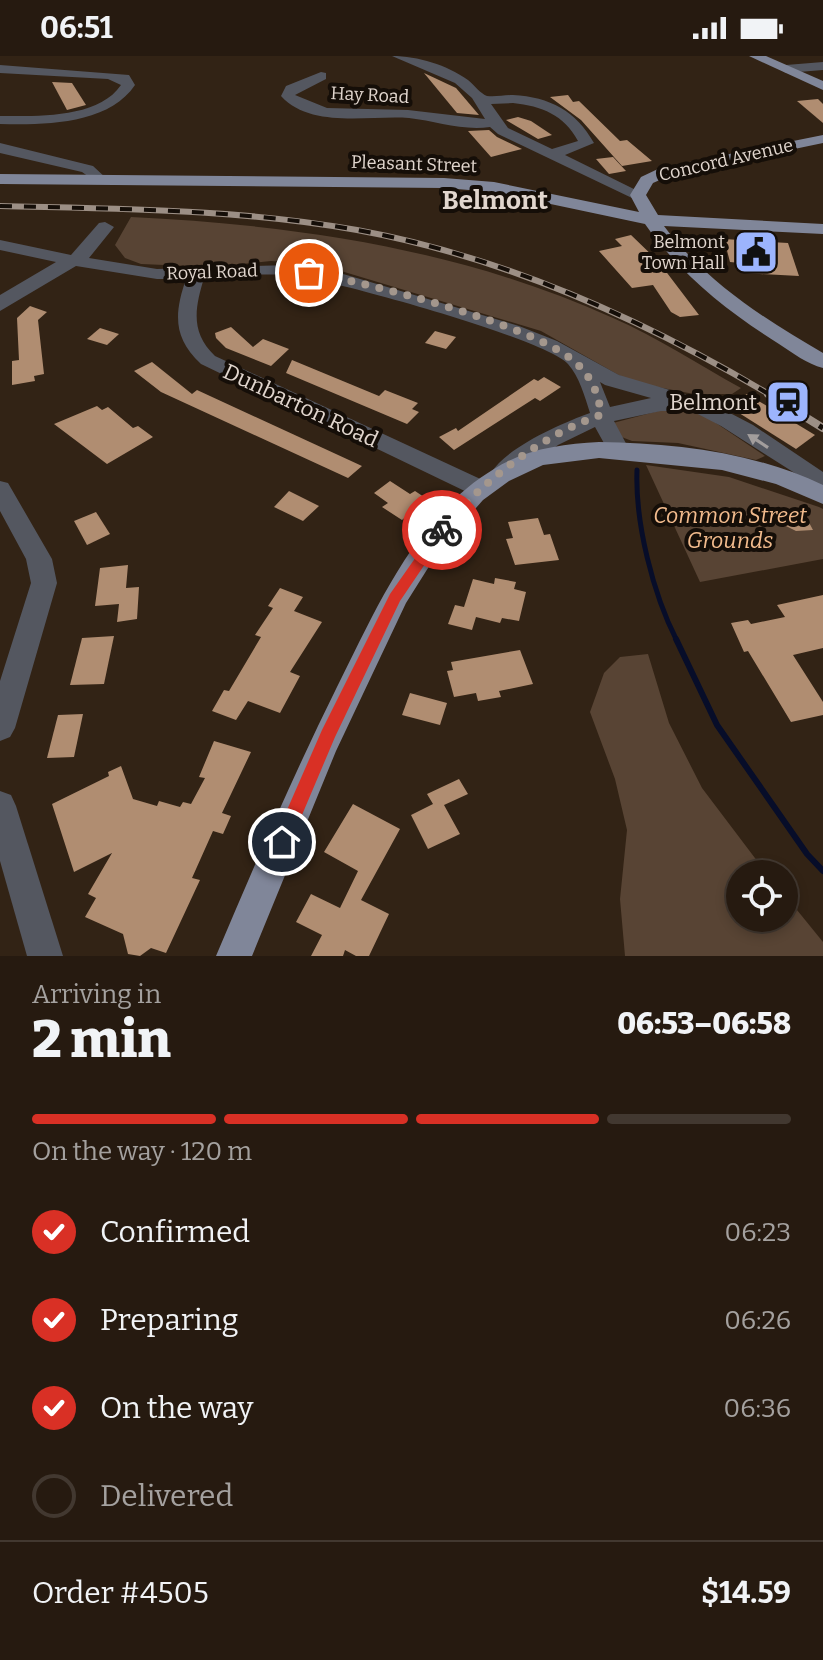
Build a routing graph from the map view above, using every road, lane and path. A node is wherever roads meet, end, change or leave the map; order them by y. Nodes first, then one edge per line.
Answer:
1 (398, 56) edge
2 (755, 56) edge
3 (823, 66) edge
4 (0, 69) edge
5 (786, 69) junction
6 (321, 76) dead end
7 (823, 86) edge
8 (482, 100) junction
9 (0, 120) edge
10 (494, 122) junction
11 (823, 139) edge
12 (0, 148) edge
13 (554, 153) junction
14 (0, 179) edge
15 (99, 179) junction
16 (638, 195) junction
17 (569, 203) junction
18 (652, 220) junction
19 (105, 227) dead end
20 (823, 229) edge
21 (0, 245) edge
22 (76, 259) junction
23 (196, 275) junction
24 (0, 305) edge
25 (574, 361) junction
26 (823, 362) edge
27 (690, 403) junction
28 (601, 415) junction
29 (618, 449) junction
30 (492, 481) junction
31 (823, 483) edge
32 (823, 495) edge
33 (4, 501) edge
34 (0, 728) edge
35 (0, 806) edge
36 (45, 956) edge
37 (234, 956) edge

1 - 8 street
2 - 5 main road
3 - 5 street
4 - 9 street
5 - 7 main road
6 - 10 street, Hay Road
8 - 10 street
8 - 13 street
10 - 13 street
11 - 16 main road, Concord Avenue
12 - 15 street
13 - 16 street
14 - 15 main road, Pleasant Street
15 - 17 main road, Pleasant Street
16 - 17 main road, Concord Avenue
16 - 18 main road, Concord Avenue
17 - 18 main road, Pleasant Street
18 - 20 main road, Pleasant Street
18 - 26 main road, Concord Avenue
19 - 22 street
21 - 22 street, Royal Road
22 - 23 street, Royal Road
22 - 24 street
23 - 25 street, Royal Road
23 - 30 street, Dunbarton Road
25 - 27 street, Royal Road
25 - 28 street, Royal Road
27 - 28 street
31 -> 27 street, Royal Road
28 - 29 street, Royal Road
28 - 30 street
29 - 30 main road
29 - 32 main road
30 - 37 main road
33 - 34 street
35 - 36 street

